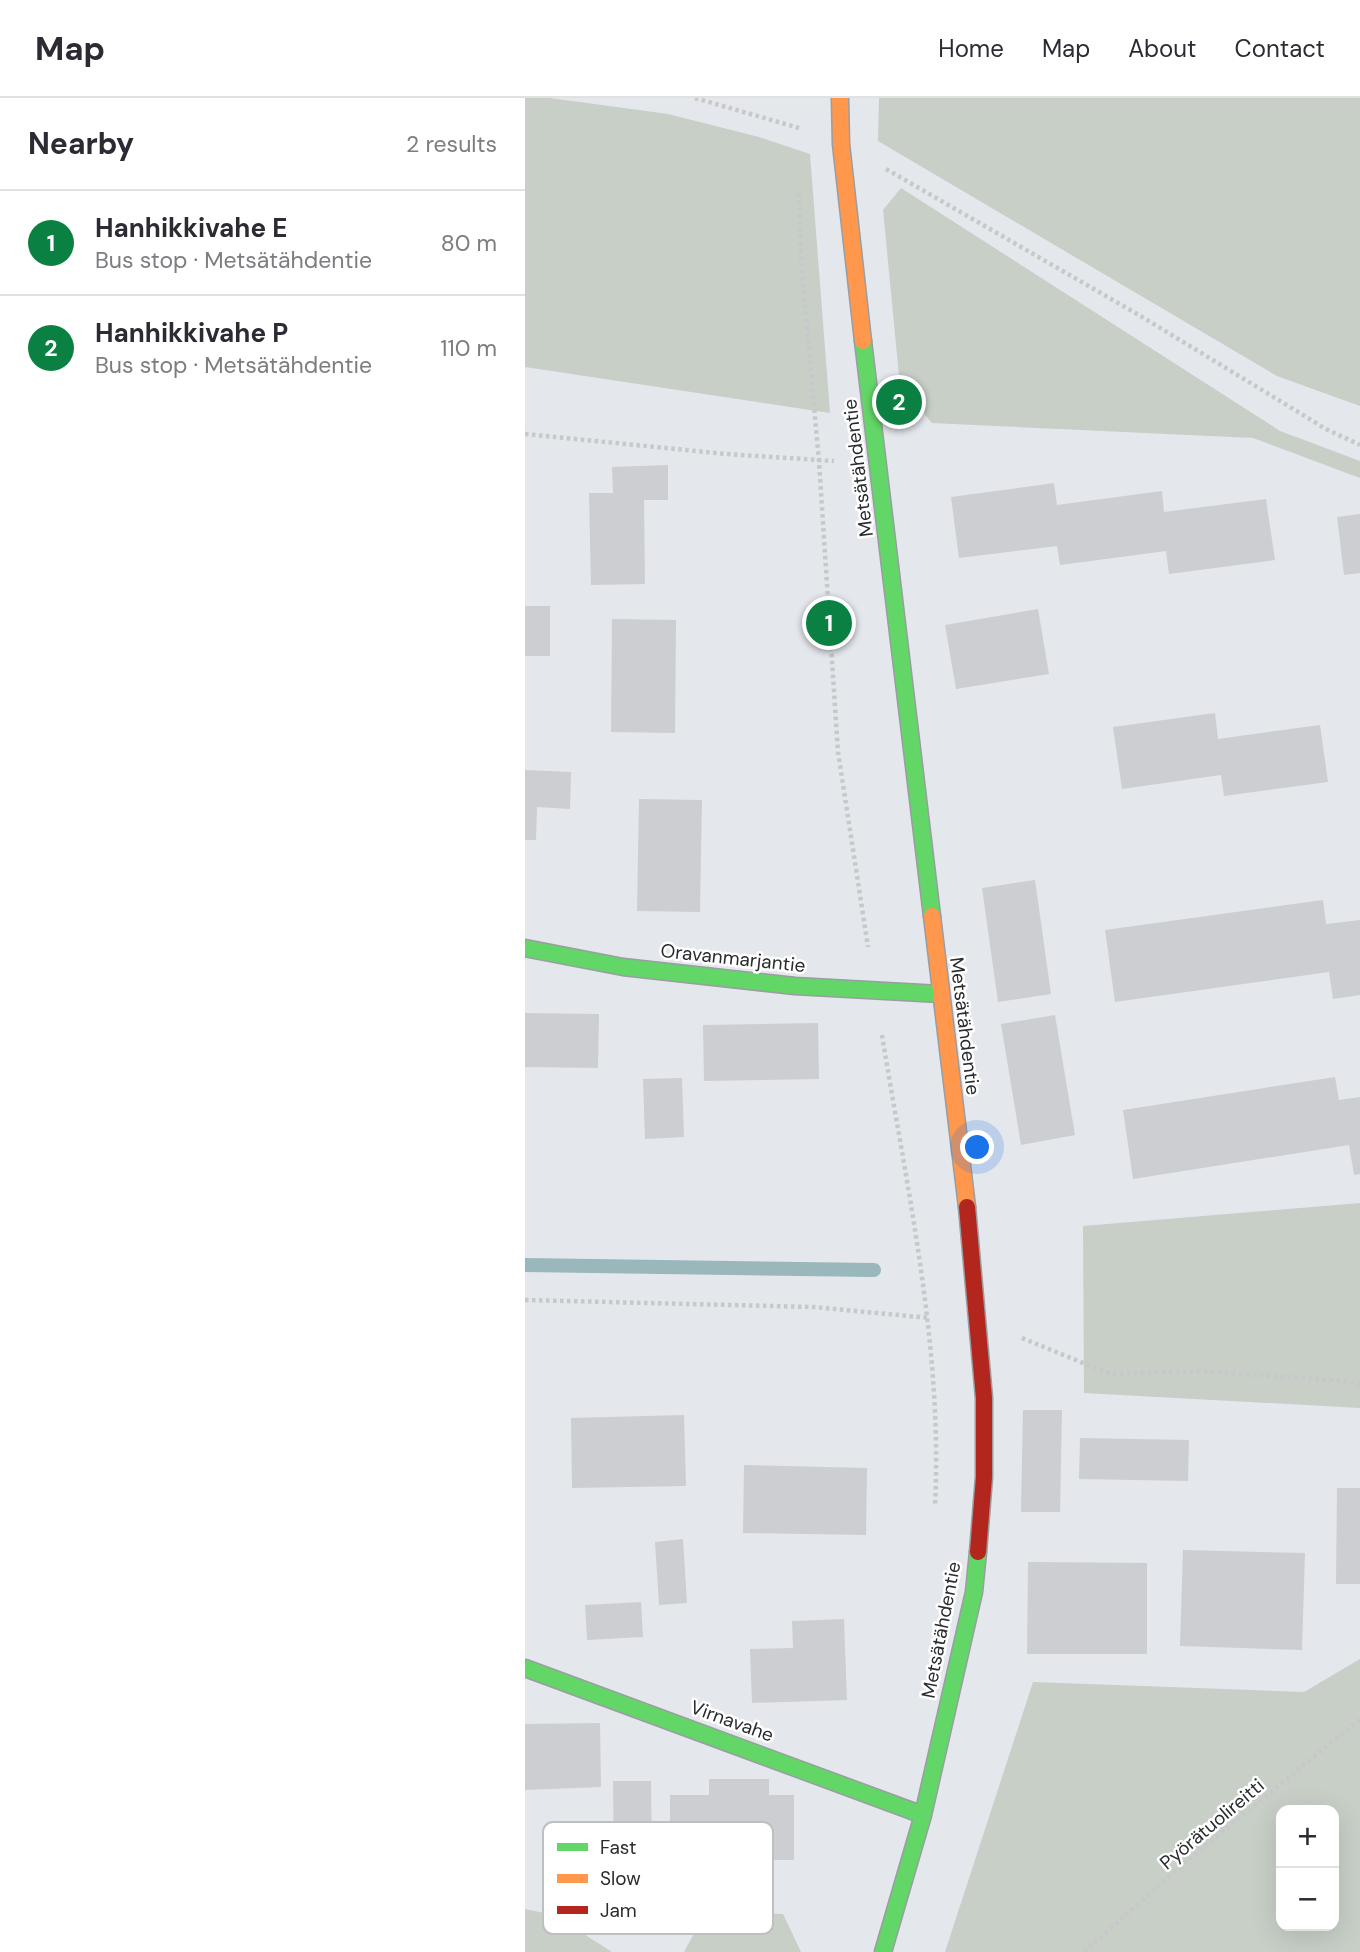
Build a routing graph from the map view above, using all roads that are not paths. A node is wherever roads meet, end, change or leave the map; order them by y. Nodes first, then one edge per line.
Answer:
1 (840, 98) edge
2 (525, 948) edge
3 (940, 994) junction
4 (525, 1668) edge
5 (923, 1815) junction
6 (883, 1952) edge

1 - 3 main road, Metsätähdentie
2 - 3 main road, Oravanmarjantie
3 - 5 main road, Metsätähdentie
4 - 5 main road, Virnavahe
5 - 6 main road, Metsätähdentie

